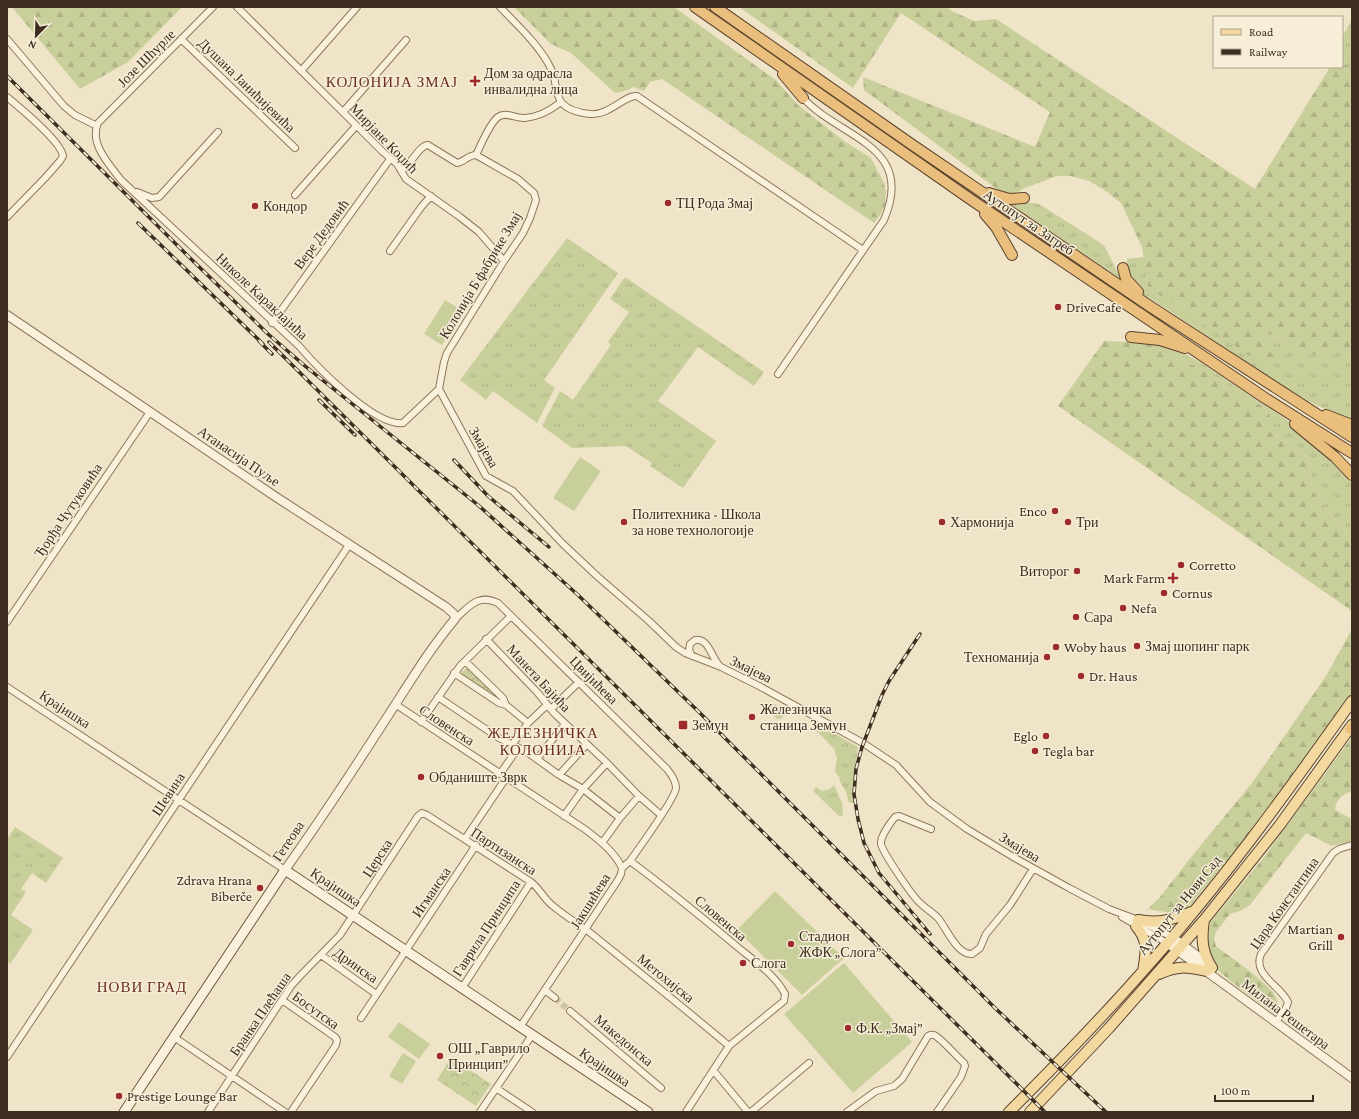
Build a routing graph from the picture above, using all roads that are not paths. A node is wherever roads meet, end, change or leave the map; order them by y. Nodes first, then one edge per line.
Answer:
1 (214, 7) edge
2 (237, 7) edge
3 (500, 7) edge
4 (695, 7) edge
5 (716, 7) edge
6 (357, 8) edge
7 (182, 39) junction
8 (7, 40) edge
9 (406, 40) dead end
10 (770, 61) junction
11 (301, 71) junction
12 (7, 97) edge
13 (803, 98) joint
14 (561, 102) junction
15 (342, 112) junction
16 (97, 126) junction
17 (356, 126) junction
18 (218, 132) dead end
19 (295, 148) dead end
20 (476, 155) junction
21 (390, 159) junction
22 (401, 171) junction
23 (973, 186) junction
24 (132, 190) junction
25 (296, 195) dead end
26 (431, 196) junction
27 (1024, 198) dead end
28 (972, 201) junction
29 (8, 215) edge
30 (390, 250) dead end
31 (863, 250) junction
32 (1012, 255) dead end
33 (504, 261) junction
34 (1123, 268) dead end
35 (1151, 307) junction
36 (7, 316) edge
37 (272, 323) junction
38 (1131, 337) dead end
39 (1198, 352) junction
40 (778, 374) dead end
41 (439, 389) junction
42 (1265, 398) junction
43 (1294, 401) junction
44 (150, 412) junction
45 (1352, 425) edge
46 (1352, 437) edge
47 (1352, 453) edge
48 (1352, 475) edge
49 (350, 545) junction
50 (486, 599) joint
51 (511, 616) junction
52 (455, 619) junction
53 (7, 622) edge
54 (486, 639) junction
55 (676, 647) junction
56 (689, 648) junction
57 (710, 653) junction
58 (692, 656) junction
59 (701, 660) junction
60 (465, 661) junction
61 (721, 667) junction
62 (454, 673) junction
63 (579, 682) junction
64 (7, 687) edge
65 (438, 697) junction
66 (1352, 701) edge
67 (395, 704) junction
68 (506, 705) junction
69 (549, 707) junction
70 (421, 722) junction
71 (528, 723) junction
72 (565, 724) junction
73 (1351, 727) edge
74 (587, 744) junction
75 (515, 746) junction
76 (537, 759) junction
77 (607, 764) junction
78 (500, 774) junction
79 (559, 775) junction
80 (506, 778) junction
81 (676, 787) joint
82 (583, 789) junction
83 (639, 796) junction
84 (178, 800) junction
85 (422, 814) joint
86 (661, 815) junction
87 (564, 816) junction
88 (620, 818) junction
89 (931, 828) dead end
90 (464, 839) junction
91 (602, 843) junction
92 (476, 845) junction
93 (1352, 845) edge
94 (630, 861) junction
95 (622, 868) junction
96 (1033, 869) junction
97 (285, 870) junction
98 (531, 882) junction
99 (1193, 911) junction
100 (353, 916) junction
101 (1204, 920) junction
102 (1137, 923) junction
103 (586, 930) junction
104 (1169, 940) junction
105 (1180, 948) junction
106 (406, 951) junction
107 (321, 955) junction
108 (1210, 969) junction
109 (1143, 971) junction
110 (1156, 976) junction
111 (462, 988) junction
112 (545, 990) junction
113 (376, 994) junction
114 (554, 998) tunnel mouth
115 (282, 1000) junction
116 (570, 1011) tunnel mouth
117 (361, 1018) dead end
118 (1276, 1022) junction
119 (520, 1027) junction
120 (532, 1035) junction
121 (174, 1037) junction
122 (730, 1046) junction
123 (7, 1057) edge
124 (809, 1063) dead end
125 (713, 1070) junction
126 (232, 1076) junction
127 (1352, 1078) edge
128 (496, 1088) junction
129 (661, 1088) dead end
130 (124, 1112) edge
131 (208, 1112) edge
132 (285, 1112) edge
133 (291, 1112) edge
134 (480, 1112) edge
135 (532, 1112) edge
136 (648, 1112) edge
137 (686, 1112) edge
138 (748, 1112) edge
139 (751, 1112) edge
140 (848, 1112) edge
141 (937, 1112) edge
142 (1009, 1112) edge
143 (1030, 1112) edge

1 - 7 street, Јозе Шћурле
2 - 11 street, Мирјане Коџић
3 - 14 street
4 - 10 highway, Аутопут за Загреб
5 - 23 highway, Аутопут за Загреб
6 - 11 street
7 - 16 street, Јозе Шћурле
7 - 19 street, Душана Јанићијевића
8 - 16 street
9 - 15 street
10 - 13 highway
10 - 28 highway, Аутопут за Загреб
11 - 15 street, Мирјане Коџић
12 - 29 street
13 - 31 street
14 - 20 street
14 - 31 street
15 - 17 street, Мирјане Коџић
16 - 24 street, Николе Караклајића
17 - 21 street, Мирјане Коџић
17 - 25 street
18 - 24 street
20 - 22 street
20 - 33 street, Колонија Б фабрике Змај
21 - 22 street, Мирјане Коџић
21 - 37 street, Вере Дедовић
22 - 26 street, Мирјане Коџић
23 - 27 highway
23 - 35 highway, Аутопут за Загреб
24 - 37 street, Николе Караклајића
26 - 30 street
26 - 33 street, Мирјане Коџић
28 - 32 highway
28 - 39 highway, Аутопут за Загреб
31 - 40 street
33 - 41 street, Колонија Б фабрике Змај
34 - 35 highway
35 - 43 highway, Аутопут за Загреб
36 - 44 street, Атанасија Пуље
37 - 41 street, Николе Караклајића
38 - 39 highway
39 - 42 highway, Аутопут за Загреб
41 - 55 street, Змајева
42 - 47 highway, Аутопут за Загреб
42 - 48 highway
43 - 45 highway
43 - 46 highway, Аутопут за Загреб
44 - 49 street, Атанасија Пуље
44 - 53 street, Ђорђа Чутуковића
49 - 52 street, Атанасија Пуље
49 - 84 street, Шевина
50 - 51 street, Цвијићева
50 - 52 street, Гетеова
51 - 54 street
51 - 63 street, Цвијићева
52 - 67 street, Гетеова
54 - 60 street
54 - 69 street, Манета Бајића
55 - 56 street
55 - 58 street, Змајева
56 - 57 street
56 - 58 street
57 - 59 street
57 - 61 street
58 - 59 street, Змајева
59 - 61 street, Змајева
60 - 62 street
60 - 68 street
61 - 96 street, Змајева
62 - 65 street
62 - 68 street
63 - 69 street
63 - 81 street, Цвијићева
64 - 84 street, Крајишка
65 - 70 street
65 - 75 street
66 - 99 main road, Аутопут за Нови Сад
67 - 70 street, Словенска
67 - 97 street, Гетеова
68 - 71 street
69 - 71 street
69 - 72 street, Манета Бајића
70 - 78 street, Словенска
71 - 75 street
72 - 74 street, Манета Бајића
72 - 76 street
73 - 101 main road, Аутопут за Нови Сад
74 - 77 street, Манета Бајића
74 - 79 street
75 - 76 street
75 - 78 street
76 - 79 street
77 - 82 street
77 - 83 street, Манета Бајића
78 - 80 street, Словенска
79 - 82 street
80 - 87 street, Словенска
80 - 90 street
81 - 86 street, Јакшићева
82 - 87 street
82 - 88 street
83 - 86 street, Манета Бајића
83 - 88 street
84 - 97 street, Крајишка
84 - 123 street, Шевина
85 - 90 street, Партизанска
85 - 100 street, Церска
86 - 94 street, Јакшићева
87 - 91 street, Словенска
88 - 91 street
89 - 96 street
90 - 92 street, Партизанска
91 - 95 street, Словенска
92 - 98 street, Партизанска
92 - 106 street, Игманска
93 - 118 street, Цара Константина
94 - 95 street, Јакшићева
94 - 122 street, Словенска
95 - 103 street, Јакшићева
96 - 102 street, Змајева
97 - 100 main road, Крајишка
97 - 121 main road, Гетеова
98 - 103 street, Партизанска
98 - 111 street, Гаврила Принципа
99 - 102 main road
99 - 104 main road, Аутопут за Нови Сад
100 - 106 main road, Крајишка
100 - 107 street, Бранка Плећаша
101 - 105 main road, Аутопут за Нови Сад
101 - 108 main road
102 - 104 street, Змајева
102 - 109 main road
103 - 112 street, Јакшићева
103 - 122 street, Метохијска
104 - 105 street, Милана Решетара
104 - 109 main road, Аутопут за Нови Сад
105 - 108 street, Милана Решетара
105 - 110 main road, Аутопут за Нови Сад
106 - 111 main road, Крајишка
106 - 113 street, Дринска
107 - 113 street, Дринска
107 - 115 street, Бранка Плећаша
108 - 110 main road
108 - 118 street, Милана Решетара
109 - 142 main road, Аутопут за Нови Сад
110 - 143 main road, Аутопут за Нови Сад
111 - 119 main road, Крајишка
112 - 114 street
112 - 119 street, Јакшићева
113 - 117 street, Дринска
115 - 126 street, Бранка Плећаша
115 - 133 street, Босутска
116 - 129 street, Македонска
118 - 127 street, Милана Решетара
119 - 120 main road, Крајишка
120 - 128 street
120 - 136 main road, Крајишка
121 - 126 street
121 - 130 main road, Гетеова
122 - 125 street
124 - 139 street
125 - 137 street
125 - 138 street
126 - 131 street, Бранка Плећаша
126 - 132 street
128 - 134 street
128 - 135 street
140 - 141 street

